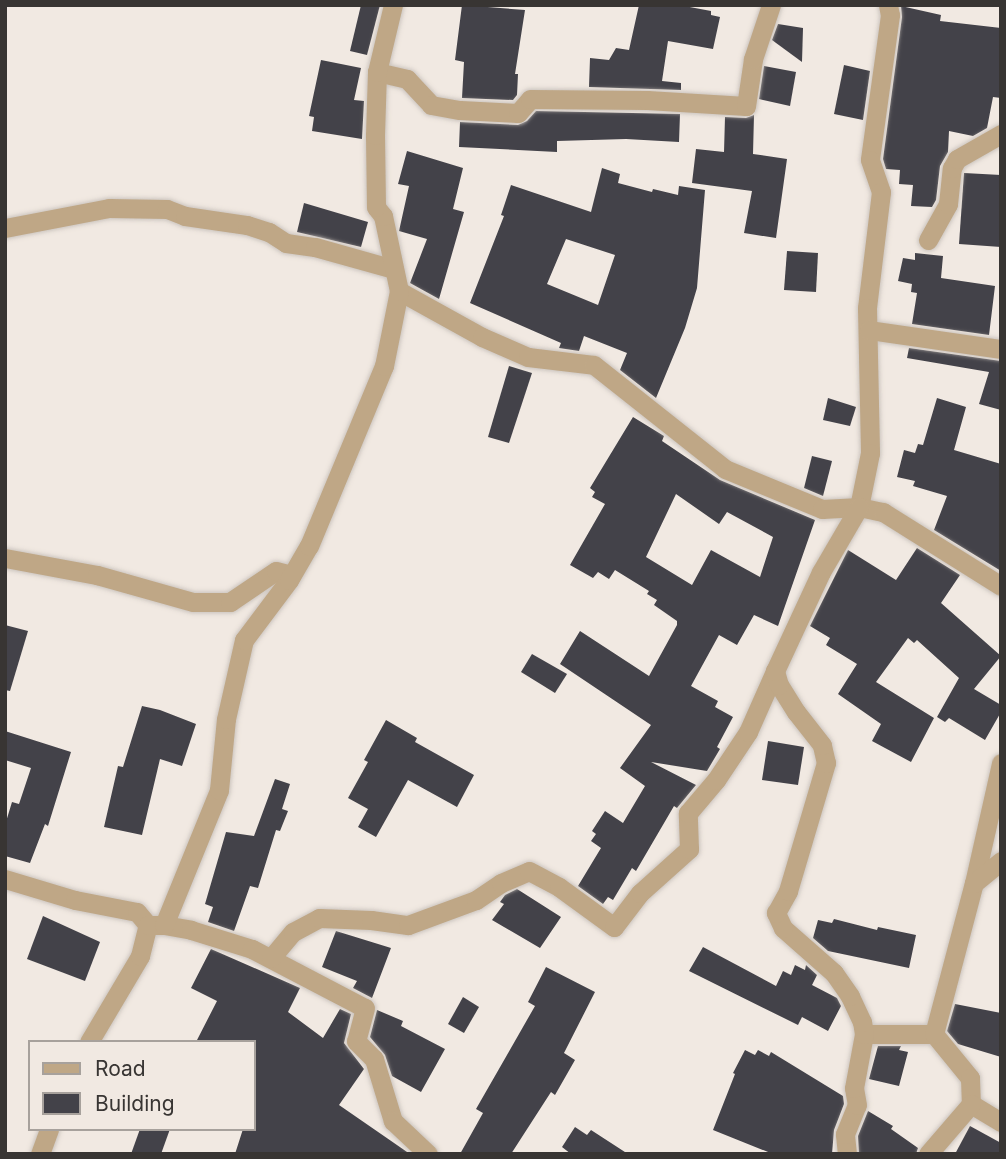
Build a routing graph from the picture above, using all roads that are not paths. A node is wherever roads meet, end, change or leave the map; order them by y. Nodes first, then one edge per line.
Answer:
1 (393, 5) edge
2 (771, 5) edge
3 (888, 5) edge
4 (377, 72) junction
5 (1001, 134) edge
6 (5, 228) edge
7 (929, 240) dead end
8 (394, 269) junction
9 (398, 291) junction
10 (869, 330) junction
11 (1001, 349) edge
12 (859, 507) junction
13 (5, 558) edge
14 (292, 575) junction
15 (1001, 586) edge
16 (775, 671) junction
17 (1001, 763) edge
18 (1001, 861) edge
19 (5, 879) edge
20 (974, 883) junction
21 (156, 925) junction
22 (271, 958) junction
23 (863, 1034) junction
24 (934, 1034) junction
25 (90, 1040) edge
26 (971, 1104) junction
27 (1001, 1122) edge
28 (48, 1131) edge
29 (40, 1154) edge
30 (428, 1154) edge
31 (847, 1154) edge
32 (928, 1154) edge

1 - 4 street
2 - 4 street
3 - 10 street
4 - 8 street
5 - 7 street
6 - 8 street
8 - 9 street
9 - 12 street
9 - 14 street
10 - 11 street
10 - 12 street
12 - 15 street
12 - 16 street
13 - 14 street
14 - 21 street
16 - 22 street
16 - 23 street
17 - 20 street
18 - 20 street
19 - 21 street
20 - 24 street
21 - 22 street
21 - 25 street
22 - 30 street
23 - 24 street
23 - 31 street
24 - 26 street
26 - 27 street
26 - 32 street
28 - 29 street

